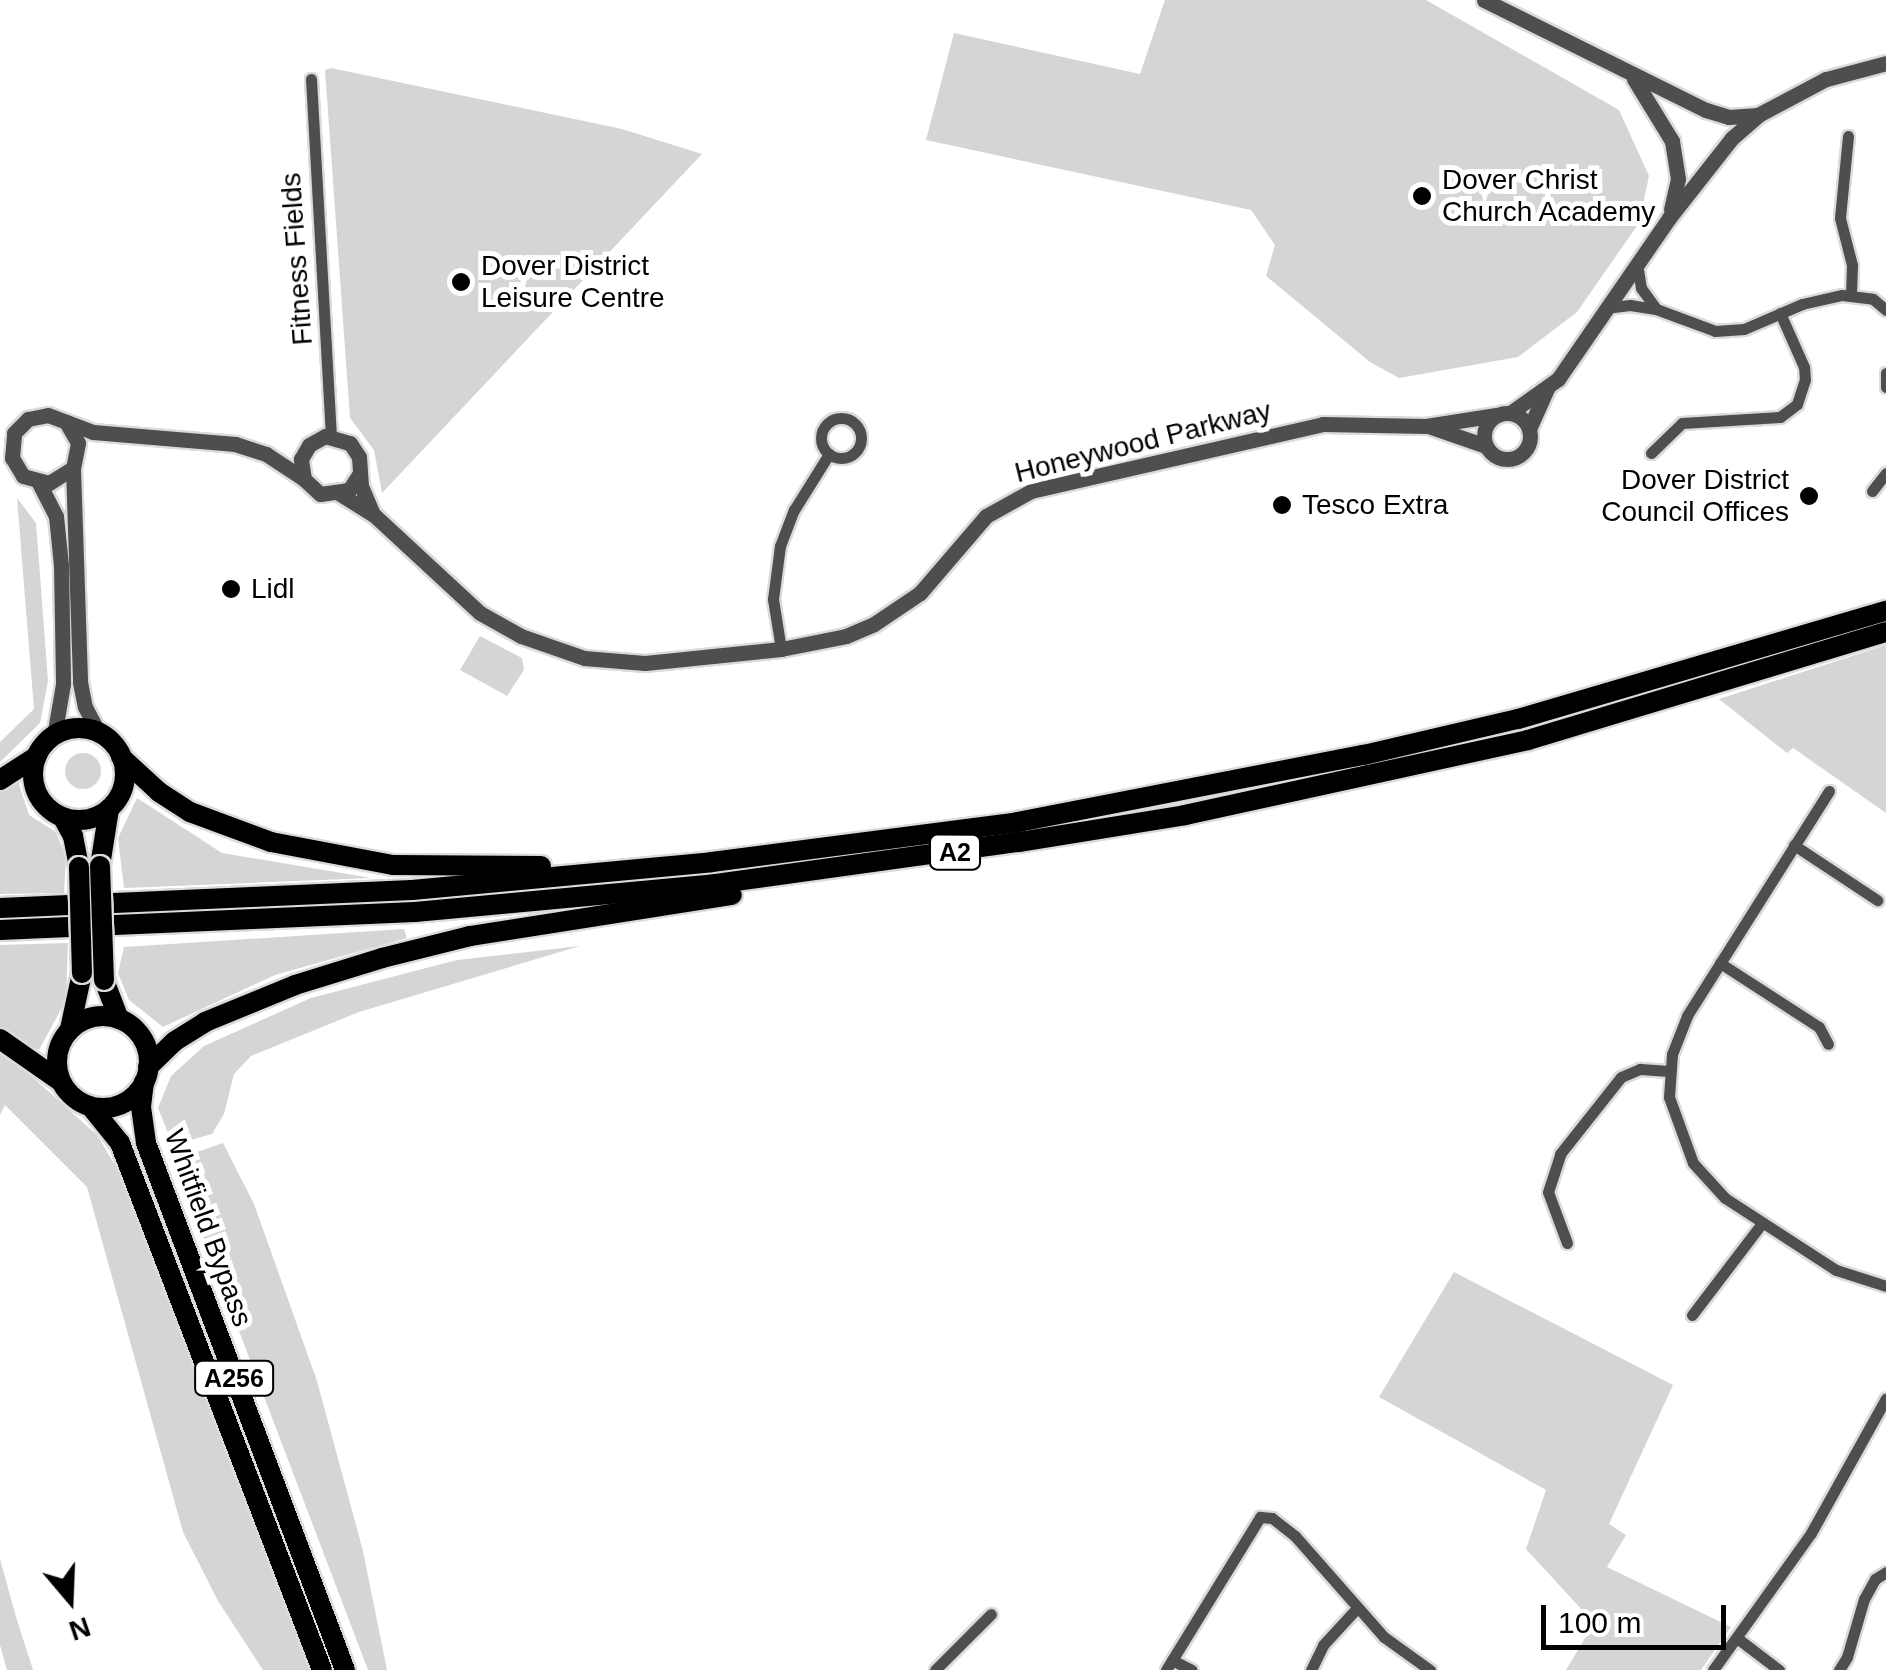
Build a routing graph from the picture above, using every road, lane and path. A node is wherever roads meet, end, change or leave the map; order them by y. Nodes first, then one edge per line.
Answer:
1 (1484, 0) edge
2 (1886, 63) edge
3 (1633, 77) junction
4 (310, 78) dead end
5 (1758, 115) junction
6 (1848, 136) dead end
7 (1668, 218) junction
8 (1637, 262) junction
9 (1852, 294) junction
10 (1605, 308) junction
11 (1656, 309) junction
12 (1886, 310) edge
13 (1780, 313) junction
14 (1886, 373) edge
15 (1886, 386) edge
16 (1548, 390) junction
17 (1503, 414) junction
18 (66, 422) junction
19 (1426, 426) junction
20 (1529, 428) junction
21 (118, 435) junction
22 (331, 436) junction
23 (308, 445) junction
24 (1486, 446) junction
25 (1650, 453) dead end
26 (266, 454) junction
27 (829, 454) dead end
28 (74, 465) junction
29 (360, 473) junction
30 (1886, 473) edge
31 (304, 479) junction
32 (39, 482) junction
33 (1872, 490) dead end
34 (340, 494) junction
35 (374, 515) junction
36 (1886, 611) edge
37 (1886, 632) edge
38 (781, 649) junction
39 (99, 733) junction
40 (54, 736) junction
41 (36, 756) junction
42 (122, 757) junction
43 (0, 780) edge
44 (1828, 791) dead end
45 (109, 809) junction
46 (63, 818) junction
47 (1794, 845) junction
48 (712, 862) junction
49 (865, 866) junction
50 (1877, 900) dead end
51 (0, 908) edge
52 (0, 930) edge
53 (1720, 963) junction
54 (120, 1019) junction
55 (70, 1029) junction
56 (0, 1039) edge
57 (1828, 1044) dead end
58 (1668, 1071) junction
59 (146, 1075) junction
60 (60, 1081) junction
61 (92, 1107) junction
62 (1762, 1222) junction
63 (1568, 1242) dead end
64 (1886, 1286) edge
65 (1692, 1315) dead end
66 (1886, 1398) edge
67 (1886, 1572) edge
68 (1358, 1608) junction
69 (990, 1614) dead end
70 (1737, 1638) junction
71 (1169, 1665) edge
72 (322, 1670) edge
73 (345, 1670) edge
74 (935, 1670) edge
75 (1192, 1670) edge
76 (1311, 1670) edge
77 (1430, 1670) edge
78 (1713, 1670) edge
79 (1780, 1670) edge
80 (1839, 1670) edge

1 - 3 street
2 - 5 street, Honeywood Parkway
3 - 5 street
3 - 7 street
4 - 22 street, Fitness Fields
5 - 7 street, Honeywood Parkway
6 - 9 street
7 - 8 street, Honeywood Parkway
8 - 10 street, Honeywood Parkway
8 - 11 street
9 - 12 street
9 - 13 street
10 - 11 street
10 - 16 street, Honeywood Parkway
11 - 13 street
13 - 25 street
14 - 15 street
16 - 17 street, Honeywood Parkway
16 - 20 street, Honeywood Parkway
17 - 19 street, Honeywood Parkway
17 - 20 street
17 - 24 street
18 - 21 street
18 - 28 street
18 - 32 street
19 - 24 street, Honeywood Parkway
19 - 38 street, Honeywood Parkway
20 - 24 street
21 - 26 street
21 - 28 street
22 - 23 street
22 - 29 street
23 - 26 street
23 - 31 street
26 - 31 street
27 - 38 street
28 - 32 street
28 - 39 street
29 - 34 street
29 - 35 street, Honeywood Parkway
30 - 33 street
31 - 34 street
32 - 40 street
34 - 35 street, Honeywood Parkway
35 - 38 street, Honeywood Parkway
36 - 48 highway, A2
37 - 49 highway, A2
39 - 40 highway
39 - 42 highway
40 - 41 highway
41 - 43 highway
41 - 46 highway
42 - 45 highway
42 - 48 highway
44 - 47 street
45 - 46 highway
45 - 54 highway, bridge
46 - 55 highway, bridge
47 - 50 street
47 - 53 street
48 - 51 highway, A2
49 - 52 highway, A2
49 - 59 highway
53 - 57 street
53 - 58 street
54 - 55 highway
54 - 59 highway
55 - 60 highway
56 - 60 highway
58 - 62 street
58 - 63 street
59 - 61 highway
59 - 73 highway, Whitfield Bypass / A256
60 - 61 highway
61 - 72 highway, Whitfield Bypass / A256
62 - 64 street
62 - 65 street
66 - 70 street
67 - 80 street
68 - 71 street
68 - 76 street
68 - 77 street
69 - 74 street
70 - 78 street
70 - 79 street
71 - 75 street

